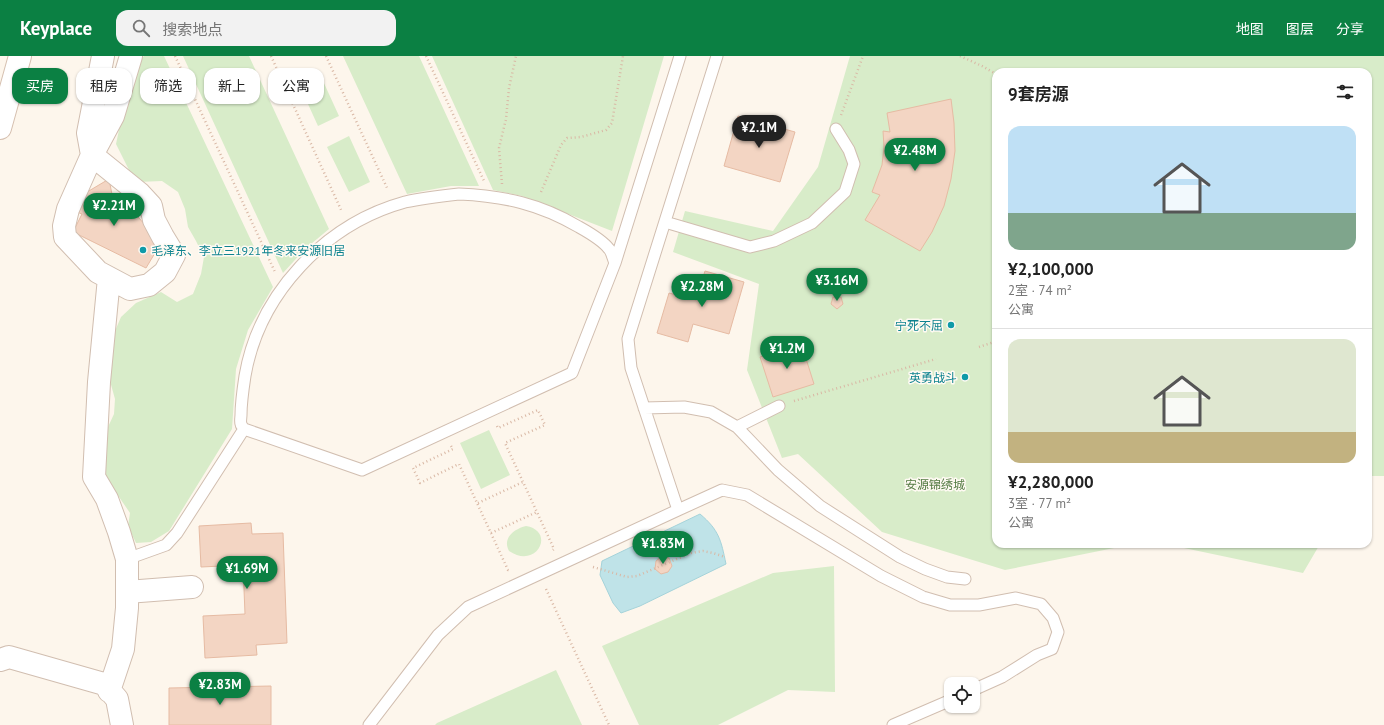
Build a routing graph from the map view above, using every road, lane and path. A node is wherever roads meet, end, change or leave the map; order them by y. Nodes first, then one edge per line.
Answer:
1 (20, 56) edge
2 (102, 56) edge
3 (131, 56) edge
4 (175, 56) edge
5 (271, 56) edge
6 (326, 56) edge
7 (426, 56) edge
8 (516, 56) edge
9 (623, 56) edge
10 (680, 56) edge
11 (717, 56) edge
12 (863, 56) edge
13 (960, 56) edge
14 (992, 72) edge
15 (0, 128) edge
16 (836, 129) joint
17 (92, 155) junction
18 (491, 196) junction
19 (507, 198) junction
20 (395, 206) junction
21 (535, 206) junction
22 (665, 222) junction
23 (349, 226) junction
24 (615, 263) junction
25 (109, 278) junction
26 (282, 288) junction
27 (992, 343) edge
28 (979, 347) dead end
29 (936, 359) dead end
30 (778, 406) joint
31 (644, 408) junction
32 (511, 422) dead end
33 (737, 427) junction
34 (244, 429) junction
35 (441, 455) dead end
36 (523, 482) junction
37 (478, 503) junction
38 (678, 510) junction
39 (537, 512) junction
40 (491, 533) junction
41 (547, 553) dead end
42 (725, 557) dead end
43 (127, 559) junction
44 (569, 561) junction
45 (514, 568) dead end
46 (965, 579) dead end
47 (192, 587) dead end
48 (127, 592) junction
49 (548, 594) dead end
50 (0, 660) edge
51 (980, 687) edge
52 (109, 691) junction
53 (944, 703) edge
54 (122, 725) edge
55 (369, 725) edge
56 (609, 725) edge
57 (893, 725) edge

1 - 15 street
2 - 17 street
3 - 17 street
4 - 26 path
5 - 23 path
6 - 20 path
7 - 18 path
8 - 19 path
9 - 21 path
10 - 24 lane
11 - 22 lane
12 - 16 path
13 - 14 path
16 - 22 lane
17 - 25 street
17 - 25 street
18 - 19 lane
18 - 20 lane
19 - 21 lane
20 - 23 lane
21 - 24 lane
22 - 31 lane
23 - 26 lane
24 - 34 lane
25 - 43 street
26 - 34 lane
27 - 28 path
29 - 30 path
30 - 33 lane
31 - 33 lane
31 - 38 lane
32 - 36 path
33 - 46 lane
34 - 43 lane
35 - 37 path
36 - 37 path
36 - 39 path
37 - 40 path
38 - 44 lane
38 - 51 lane
39 - 40 path
39 - 41 path
40 - 45 path
42 - 44 path
43 - 48 street
44 - 55 lane
47 - 48 street
48 - 52 street
49 - 56 path
50 - 52 street
52 - 54 street
53 - 57 lane

